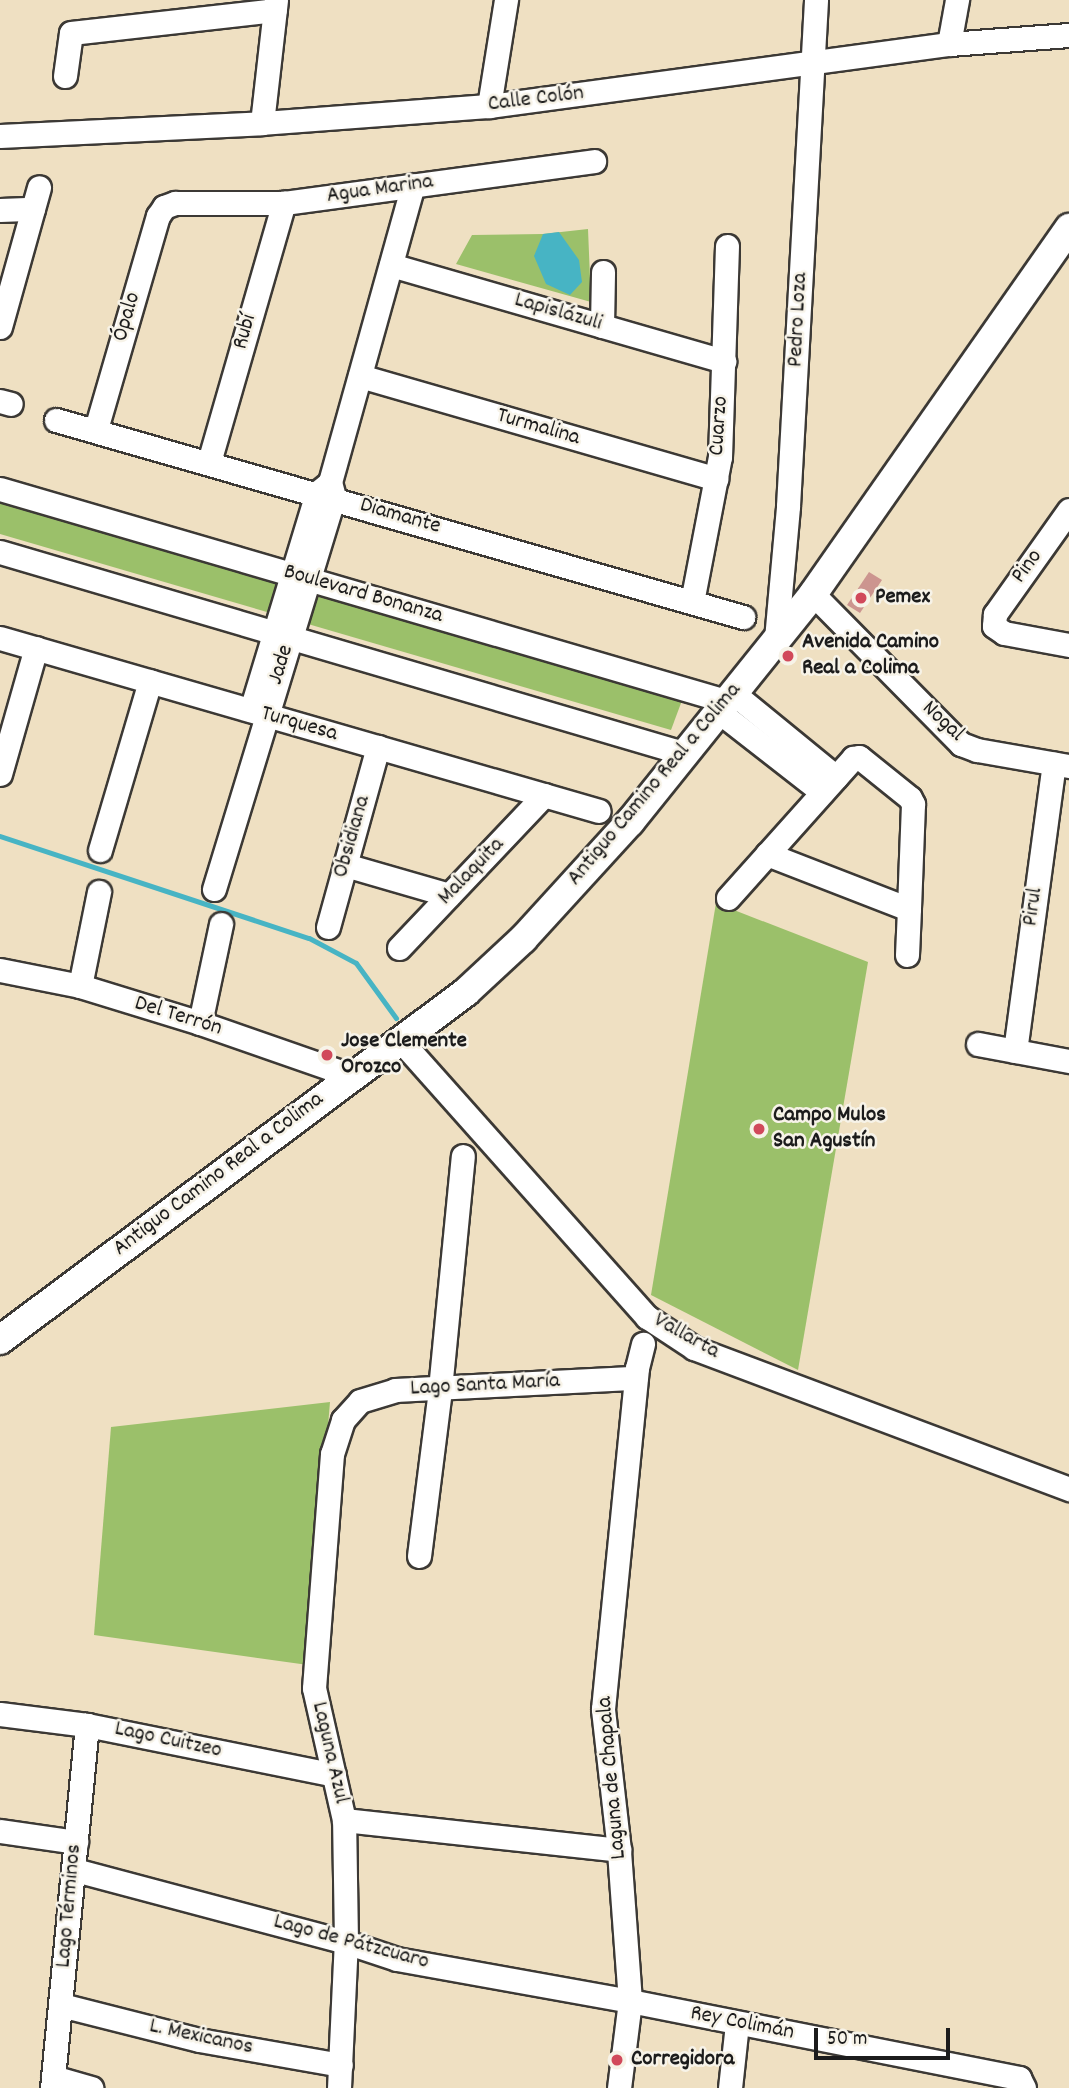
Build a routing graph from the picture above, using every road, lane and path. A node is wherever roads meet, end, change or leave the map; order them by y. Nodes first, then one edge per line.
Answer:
1 (506, 0) edge
2 (816, 0) edge
3 (957, 0) edge
4 (276, 5) edge
5 (209, 8) edge
6 (1069, 36) edge
7 (949, 44) junction
8 (813, 64) junction
9 (65, 76) dead end
10 (489, 106) junction
11 (262, 123) junction
12 (0, 136) edge
13 (594, 161) dead end
14 (413, 185) junction
15 (284, 203) junction
16 (164, 207) joint
17 (0, 210) edge
18 (1069, 228) edge
19 (727, 246) dead end
20 (391, 265) junction
21 (603, 272) dead end
22 (602, 326) junction
23 (0, 327) edge
24 (724, 361) junction
25 (360, 376) junction
26 (56, 420) dead end
27 (96, 429) junction
28 (209, 462) junction
29 (716, 479) junction
30 (0, 489) edge
31 (327, 491) junction
32 (1069, 510) edge
33 (0, 552) edge
34 (300, 576) junction
35 (813, 594) junction
36 (692, 603) junction
37 (743, 617) dead end
38 (282, 634) junction
39 (0, 638) edge
40 (776, 639) junction
41 (1069, 645) edge
42 (36, 648) junction
43 (150, 681) junction
44 (726, 702) junction
45 (258, 713) junction
46 (378, 747) junction
47 (683, 753) junction
48 (1061, 765) edge
49 (0, 774) edge
50 (829, 784) junction
51 (544, 795) junction
52 (599, 811) dead end
53 (100, 850) dead end
54 (767, 854) junction
55 (345, 865) junction
56 (214, 889) dead end
57 (99, 892) dead end
58 (449, 895) junction
59 (728, 898) dead end
60 (909, 909) junction
61 (220, 924) dead end
62 (328, 927) dead end
63 (399, 948) dead end
64 (907, 955) dead end
65 (0, 970) edge
66 (80, 986) junction
67 (200, 1023) junction
68 (401, 1041) junction
69 (978, 1044) dead end
70 (1015, 1051) junction
71 (1069, 1061) edge
72 (352, 1076) junction
73 (463, 1156) dead end
74 (0, 1340) edge
75 (643, 1344) dead end
76 (636, 1378) junction
77 (440, 1389) junction
78 (343, 1420) joint
79 (1069, 1489) edge
80 (419, 1556) dead end
81 (0, 1714) edge
82 (86, 1725) junction
83 (334, 1775) junction
84 (344, 1820) junction
85 (0, 1831) edge
86 (76, 1842) junction
87 (619, 1850) junction
88 (75, 1870) junction
89 (346, 1942) junction
90 (630, 2001) junction
91 (61, 2006) junction
92 (737, 2024) junction
93 (340, 2077) edge
94 (53, 2082) edge
95 (1022, 2083) edge
96 (91, 2088) edge
97 (619, 2088) edge
98 (730, 2088) edge

1 - 10 street
2 - 8 street, Pedro Loza
3 - 7 street
4 - 5 street
4 - 11 street
5 - 9 street
6 - 7 street, Calle Colón
7 - 8 street, Calle Colón
8 - 10 street, Calle Colón
8 - 40 street, Pedro Loza
10 - 11 street, Calle Colón
11 - 12 street, Calle Colón
13 - 14 street, Agua Marina
14 - 15 street, Agua Marina
14 - 20 street, Jade
15 - 16 street, Agua Marina
15 - 28 street, Rubí
16 - 27 street, Ópalo
17 - 23 street
18 - 35 main road, Antiguo Camino Real a Colima
19 - 24 street, Cuarzo
20 - 22 street, Lapislázuli
20 - 25 street, Jade
21 - 22 street
22 - 24 street, Lapislázuli
24 - 29 street, Cuarzo
25 - 29 street, Turmalina
25 - 31 street, Jade
26 - 27 street, Diamante
27 - 28 street, Diamante
28 - 31 street, Diamante
29 - 36 street, Cuarzo
30 - 34 street, Boulevard Bonanza
31 - 34 street, Jade
31 - 36 street, Diamante
32 - 41 street, Pino
33 - 38 street
34 - 38 street, Jade
34 - 44 street, Boulevard Bonanza
35 - 40 main road, Antiguo Camino Real a Colima
35 - 48 street, Nogal
36 - 37 street, Diamante
38 - 45 street, Jade
38 - 47 street
39 - 42 street, Turquesa
40 - 44 main road, Antiguo Camino Real a Colima
42 - 43 street, Turquesa
42 - 49 street
43 - 45 street, Turquesa
43 - 53 street
44 - 47 main road, Antiguo Camino Real a Colima
44 - 50 street
45 - 46 street, Turquesa
45 - 56 street, Jade
46 - 51 street, Turquesa
46 - 55 street, Obsidiana
47 - 68 main road, Antiguo Camino Real a Colima
48 - 70 street, Pirul
50 - 54 street
50 - 60 street
51 - 52 street, Turquesa
51 - 58 street, Malaquita
54 - 59 street
54 - 60 street
55 - 58 street
55 - 62 street, Obsidiana
57 - 66 street
58 - 63 street, Malaquita
60 - 64 street
61 - 67 street
65 - 66 street, Del Terrón
66 - 67 street, Del Terrón
67 - 72 street, Del Terrón
68 - 72 main road, Antiguo Camino Real a Colima
68 - 79 street, Vallarta
69 - 70 street
70 - 71 street
72 - 74 main road, Antiguo Camino Real a Colima
73 - 77 street
75 - 76 street, Laguna de Chapala
76 - 77 street, Lago Santa María
76 - 87 street, Laguna de Chapala
77 - 78 street, Lago Santa María
77 - 80 street
78 - 83 street, Laguna Azul
81 - 82 street, Lago Cuitzeo
82 - 83 street, Lago Cuitzeo
82 - 86 street, Lago Términos
83 - 84 street, Laguna Azul
84 - 87 street
84 - 89 street, Laguna Azul
85 - 86 street
86 - 88 street, Lago Términos
87 - 90 street, Laguna de Chapala
88 - 89 street, Lago de Pátzcuaro
88 - 91 street, Lago Términos
89 - 90 street, Lago de Pátzcuaro
89 - 93 street, Laguna Azul
90 - 92 street, Rey Colimán
90 - 97 street, Laguna de Chapala
91 - 93 street, L. Mexicanos
91 - 94 street, Lago Términos
92 - 95 street, Rey Colimán
92 - 98 street
94 - 96 street

